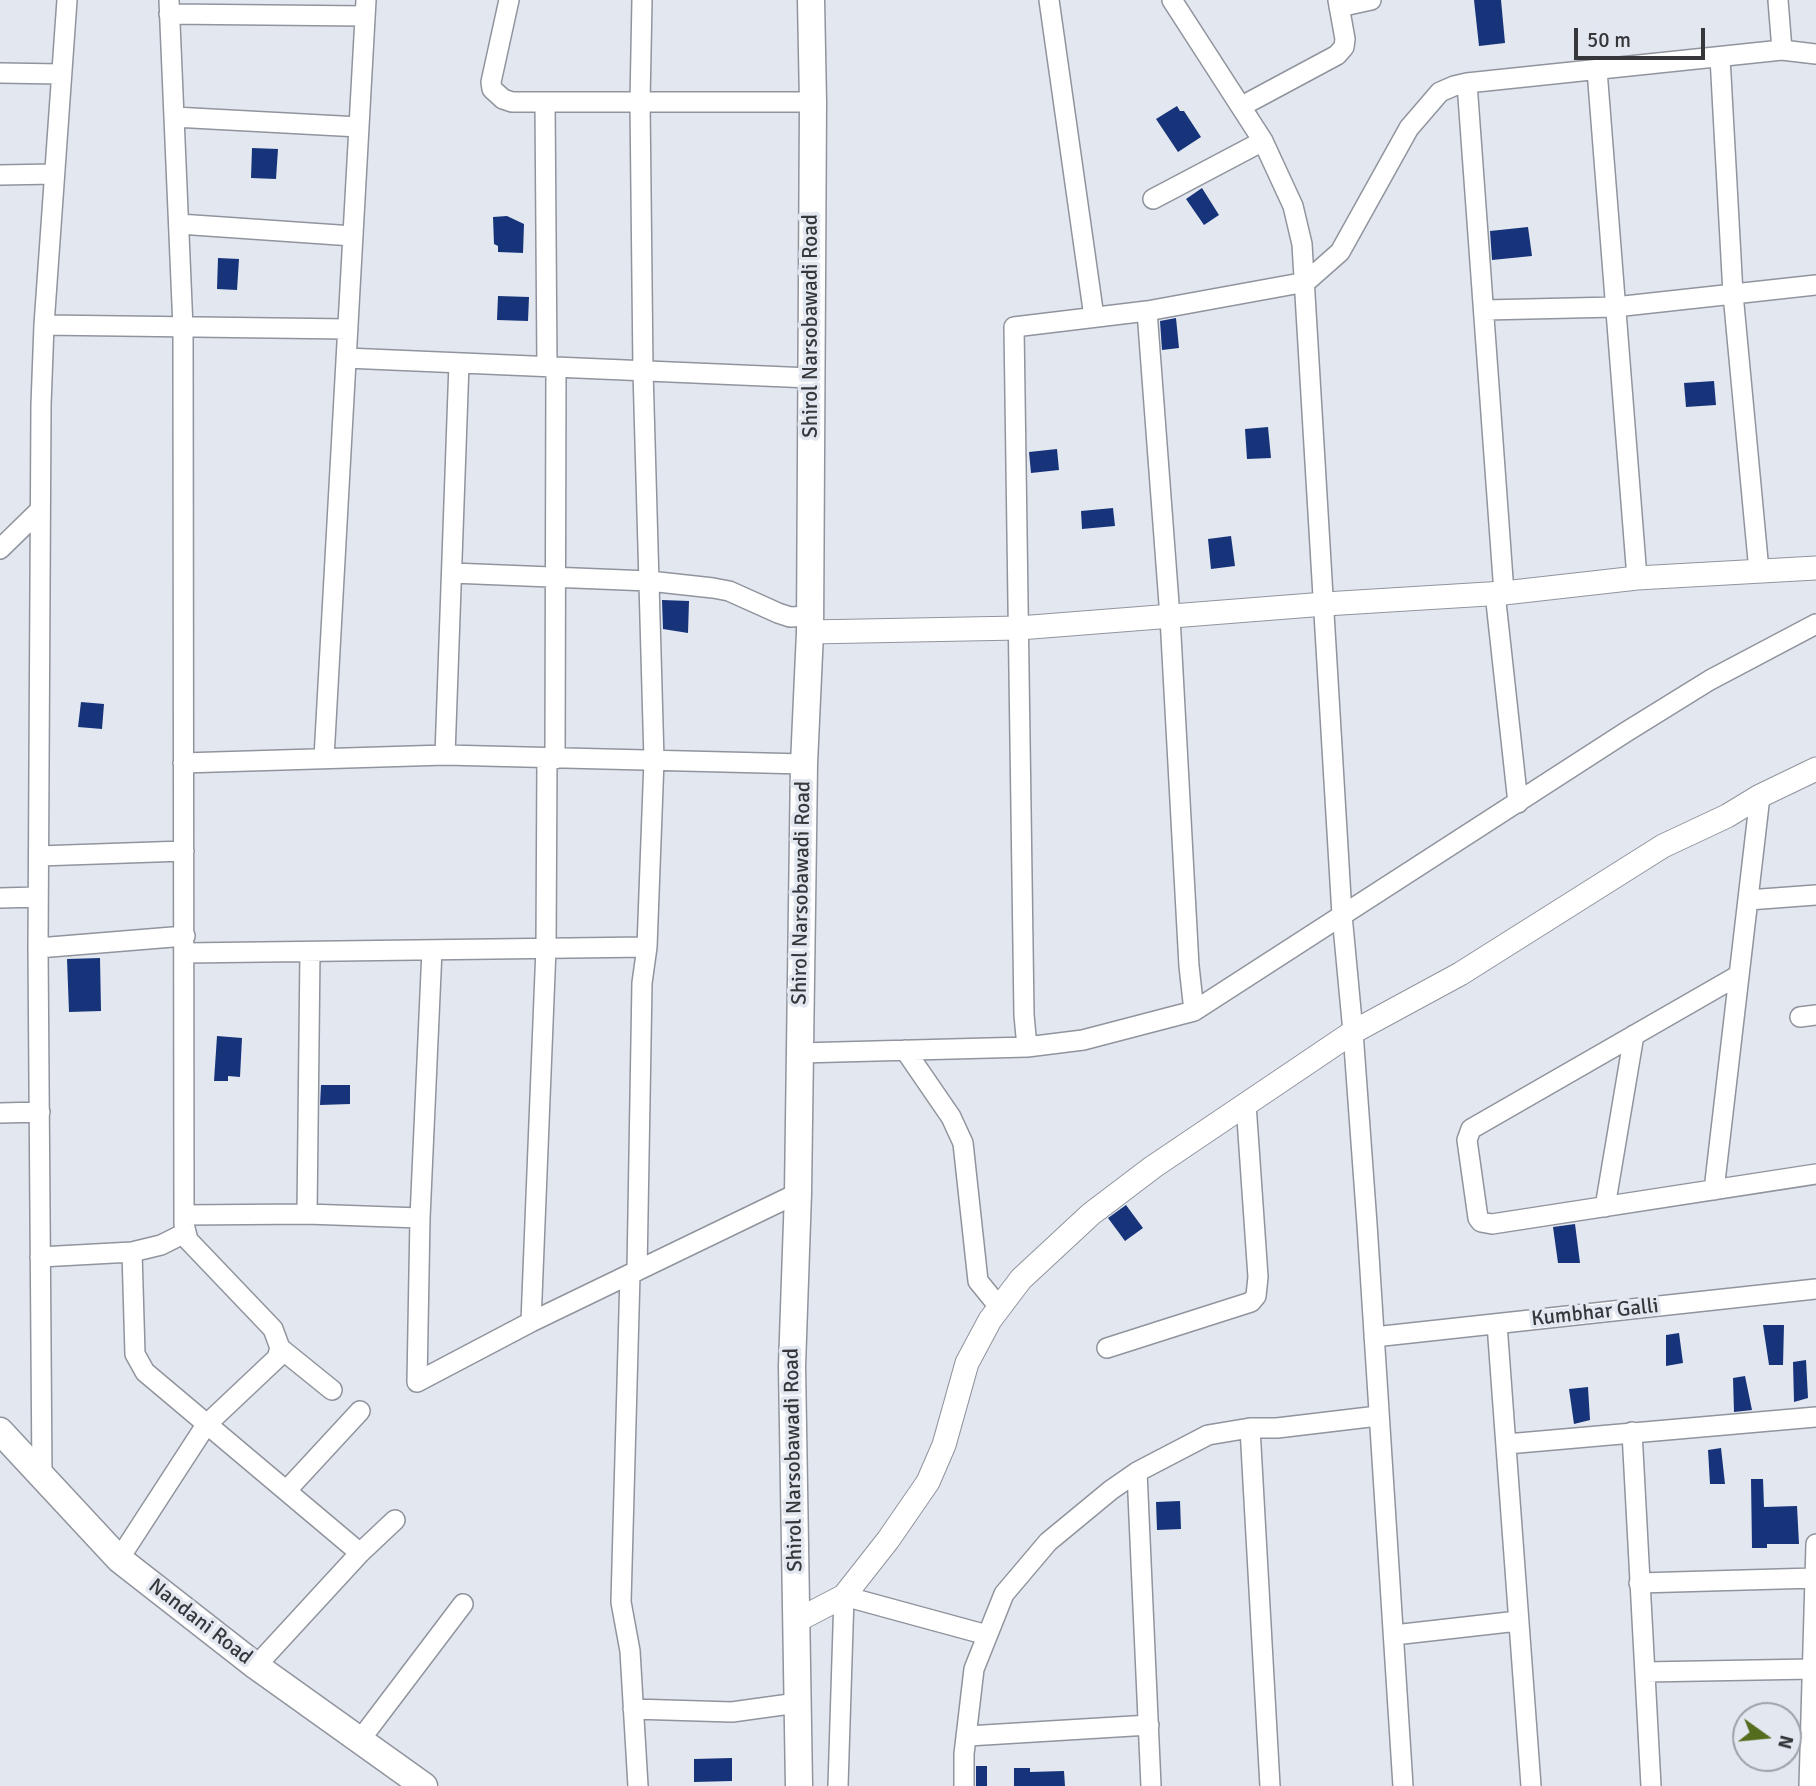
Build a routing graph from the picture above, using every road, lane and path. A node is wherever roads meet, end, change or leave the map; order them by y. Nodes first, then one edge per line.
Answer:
1 (66, 0) edge
2 (509, 0) edge
3 (642, 0) edge
4 (811, 0) edge
5 (1048, 0) edge
6 (1172, 0) edge
7 (1371, 0) edge
8 (1778, 0) edge
9 (1339, 4) edge
10 (169, 7) edge
11 (366, 8) edge
12 (1782, 50) junction
13 (1816, 54) edge
14 (1720, 57) junction
15 (1597, 70) junction
16 (0, 73) edge
17 (61, 74) junction
18 (1467, 82) junction
19 (545, 102) junction
20 (640, 102) junction
21 (813, 102) junction
22 (1242, 106) junction
23 (174, 117) junction
24 (359, 127) junction
25 (1263, 141) junction
26 (54, 174) junction
27 (0, 175) edge
28 (1153, 199) dead end
29 (179, 224) junction
30 (353, 236) junction
31 (1306, 282) junction
32 (1816, 285) edge
33 (1733, 294) junction
34 (1615, 307) junction
35 (1485, 310) junction
36 (1147, 311) junction
37 (1094, 317) junction
38 (44, 325) junction
39 (183, 328) junction
40 (348, 329) junction
41 (346, 358) junction
42 (459, 363) junction
43 (552, 367) junction
44 (643, 371) junction
45 (810, 378) junction
46 (40, 510) junction
47 (0, 549) edge
48 (1816, 568) edge
49 (1759, 570) junction
50 (452, 573) junction
51 (554, 578) junction
52 (1637, 578) junction
53 (649, 581) junction
54 (1499, 593) junction
55 (1325, 604) junction
56 (1170, 617) junction
57 (810, 624) junction
58 (1816, 624) edge
59 (1019, 628) junction
60 (445, 755) junction
61 (324, 758) junction
62 (551, 760) junction
63 (654, 760) junction
64 (183, 763) junction
65 (804, 764) junction
66 (1816, 769) edge
67 (1760, 796) junction
68 (1518, 803) junction
69 (184, 851) junction
70 (38, 856) junction
71 (1816, 895) edge
72 (38, 897) junction
73 (0, 898) edge
74 (1748, 900) junction
75 (1342, 915) junction
76 (185, 945) junction
77 (648, 947) junction
78 (38, 948) junction
79 (546, 948) junction
80 (432, 950) junction
81 (310, 951) junction
82 (1739, 975) junction
83 (1194, 1011) junction
84 (1353, 1032) junction
85 (1634, 1035) junction
86 (1027, 1047) junction
87 (905, 1050) junction
88 (800, 1053) junction
89 (1246, 1104) junction
90 (40, 1112) junction
91 (0, 1113) edge
92 (1816, 1174) edge
93 (1714, 1189) junction
94 (799, 1193) junction
95 (1605, 1207) junction
96 (307, 1214) junction
97 (420, 1218) junction
98 (184, 1224) junction
99 (132, 1252) junction
100 (40, 1257) junction
101 (634, 1273) junction
102 (1816, 1289) edge
103 (1000, 1308) junction
104 (531, 1322) junction
105 (1497, 1324) junction
106 (1374, 1337) junction
107 (280, 1348) junction
108 (1107, 1348) dead end
109 (332, 1390) dead end
110 (360, 1411) dead end
111 (1378, 1416) junction
112 (1816, 1417) edge
113 (206, 1425) junction
114 (1250, 1428) junction
115 (0, 1431) edge
116 (1632, 1432) junction
117 (1507, 1444) junction
118 (1137, 1472) junction
119 (42, 1478) junction
120 (287, 1490) junction
121 (395, 1520) dead end
122 (1816, 1544) edge
123 (360, 1553) junction
124 (119, 1559) junction
125 (1814, 1578) edge
126 (1639, 1583) junction
127 (844, 1596) junction
128 (463, 1604) dead end
129 (796, 1621) junction
130 (1518, 1621) junction
131 (987, 1635) junction
132 (1394, 1635) junction
133 (256, 1666) junction
134 (1812, 1669) junction
135 (1644, 1672) junction
136 (797, 1703) junction
137 (633, 1709) junction
138 (1149, 1725) junction
139 (968, 1736) junction
140 (360, 1741) junction
141 (424, 1786) edge
142 (638, 1786) edge
143 (799, 1786) edge
144 (838, 1786) edge
145 (964, 1786) edge
146 (1151, 1786) edge
147 (1270, 1786) edge
148 (1403, 1786) edge
149 (1531, 1786) edge
150 (1651, 1786) edge
151 (1810, 1786) edge

1 - 17 street
2 - 19 street
3 - 20 street
4 - 21 main road, Shirol Narsobawadi Road
5 - 37 street
6 - 22 street
7 - 9 street
8 - 12 street
9 - 22 street
10 - 11 street
10 - 23 street
11 - 24 street
12 - 13 street
12 - 14 street
14 - 15 street
14 - 33 street
15 - 18 street
15 - 34 street
16 - 17 street
17 - 26 street
18 - 31 street
18 - 35 street
19 - 20 street
19 - 43 street
20 - 21 street
20 - 44 street
21 - 45 main road, Shirol Narsobawadi Road
22 - 25 street
23 - 24 street
23 - 29 street
24 - 30 street
25 - 28 street
25 - 31 street
26 - 27 street
26 - 38 street
29 - 30 street
29 - 39 street
30 - 40 street
31 - 36 street
31 - 55 street
32 - 33 street
33 - 34 street
33 - 49 street
34 - 35 street
34 - 52 street
35 - 54 street
36 - 37 street
36 - 56 street
37 - 59 street
38 - 39 street
38 - 46 street
39 - 40 street
39 - 64 street
40 - 41 street
41 - 42 street
41 - 61 street
42 - 43 street
42 - 50 street
43 - 44 street
43 - 51 street
44 - 45 street
44 - 53 street
45 - 57 main road, Shirol Narsobawadi Road
46 - 47 street
46 - 70 street
48 - 49 street
49 - 52 street
50 - 51 street
50 - 60 street
51 - 53 street
51 - 62 street
52 - 54 street
53 - 57 street
53 - 63 street
54 - 55 street
54 - 68 street
55 - 56 street
55 - 75 street
56 - 59 street
56 - 83 street
57 - 59 street
57 - 65 main road, Shirol Narsobawadi Road
58 - 68 street
59 - 86 street
60 - 61 street
60 - 62 street
61 - 64 street
62 - 63 street
62 - 79 street
63 - 65 street
63 - 77 street
64 - 69 street
65 - 88 main road, Shirol Narsobawadi Road
66 - 67 street
67 - 74 street
67 - 84 street
68 - 75 street
69 - 70 street
69 - 76 street
70 - 72 street
71 - 74 street
72 - 73 street
72 - 78 street
74 - 82 street
75 - 83 street
75 - 84 street
76 - 78 street
76 - 81 street
76 - 98 street
77 - 79 street
77 - 101 street
78 - 90 street
79 - 80 street
79 - 104 street
80 - 81 street
80 - 97 street
81 - 96 street
82 - 85 street
82 - 93 street
83 - 86 street
84 - 89 street
84 - 106 street
85 - 95 street
85 - 95 street
86 - 87 street
87 - 88 street
87 - 103 street
88 - 94 main road, Shirol Narsobawadi Road
89 - 103 street
89 - 108 street
90 - 91 street
90 - 100 street
92 - 93 street
93 - 95 street
94 - 101 street
94 - 129 main road, Shirol Narsobawadi Road
96 - 97 street
96 - 98 street
97 - 104 street
98 - 99 street
98 - 107 street
99 - 100 street
99 - 113 street
100 - 119 street
101 - 104 street
101 - 137 street
102 - 105 street, Kumbhar Galli
103 - 127 street
105 - 106 street, Kumbhar Galli
105 - 117 street
106 - 111 street
107 - 109 street
107 - 113 street
110 - 120 street
111 - 114 street
111 - 132 street
112 - 116 street
113 - 120 street
113 - 124 street
114 - 118 street
114 - 147 street
115 - 119 main road, Nandani Road
116 - 117 street
116 - 126 street
117 - 130 street
118 - 131 street
118 - 138 street
119 - 124 main road, Nandani Road
120 - 123 street
121 - 123 street
122 - 125 street
123 - 133 street
124 - 133 main road, Nandani Road
125 - 126 street
125 - 134 street
126 - 135 street
127 - 129 street
127 - 131 street
127 - 144 street
128 - 140 street
129 - 136 main road, Shirol Narsobawadi Road
130 - 132 street
130 - 149 street
131 - 139 street
132 - 148 street
133 - 140 main road, Nandani Road
134 - 135 street
134 - 151 street
135 - 150 street
136 - 137 street
136 - 143 main road, Shirol Narsobawadi Road
137 - 142 street
138 - 139 street
138 - 146 street
139 - 145 street
140 - 141 main road, Nandani Road

